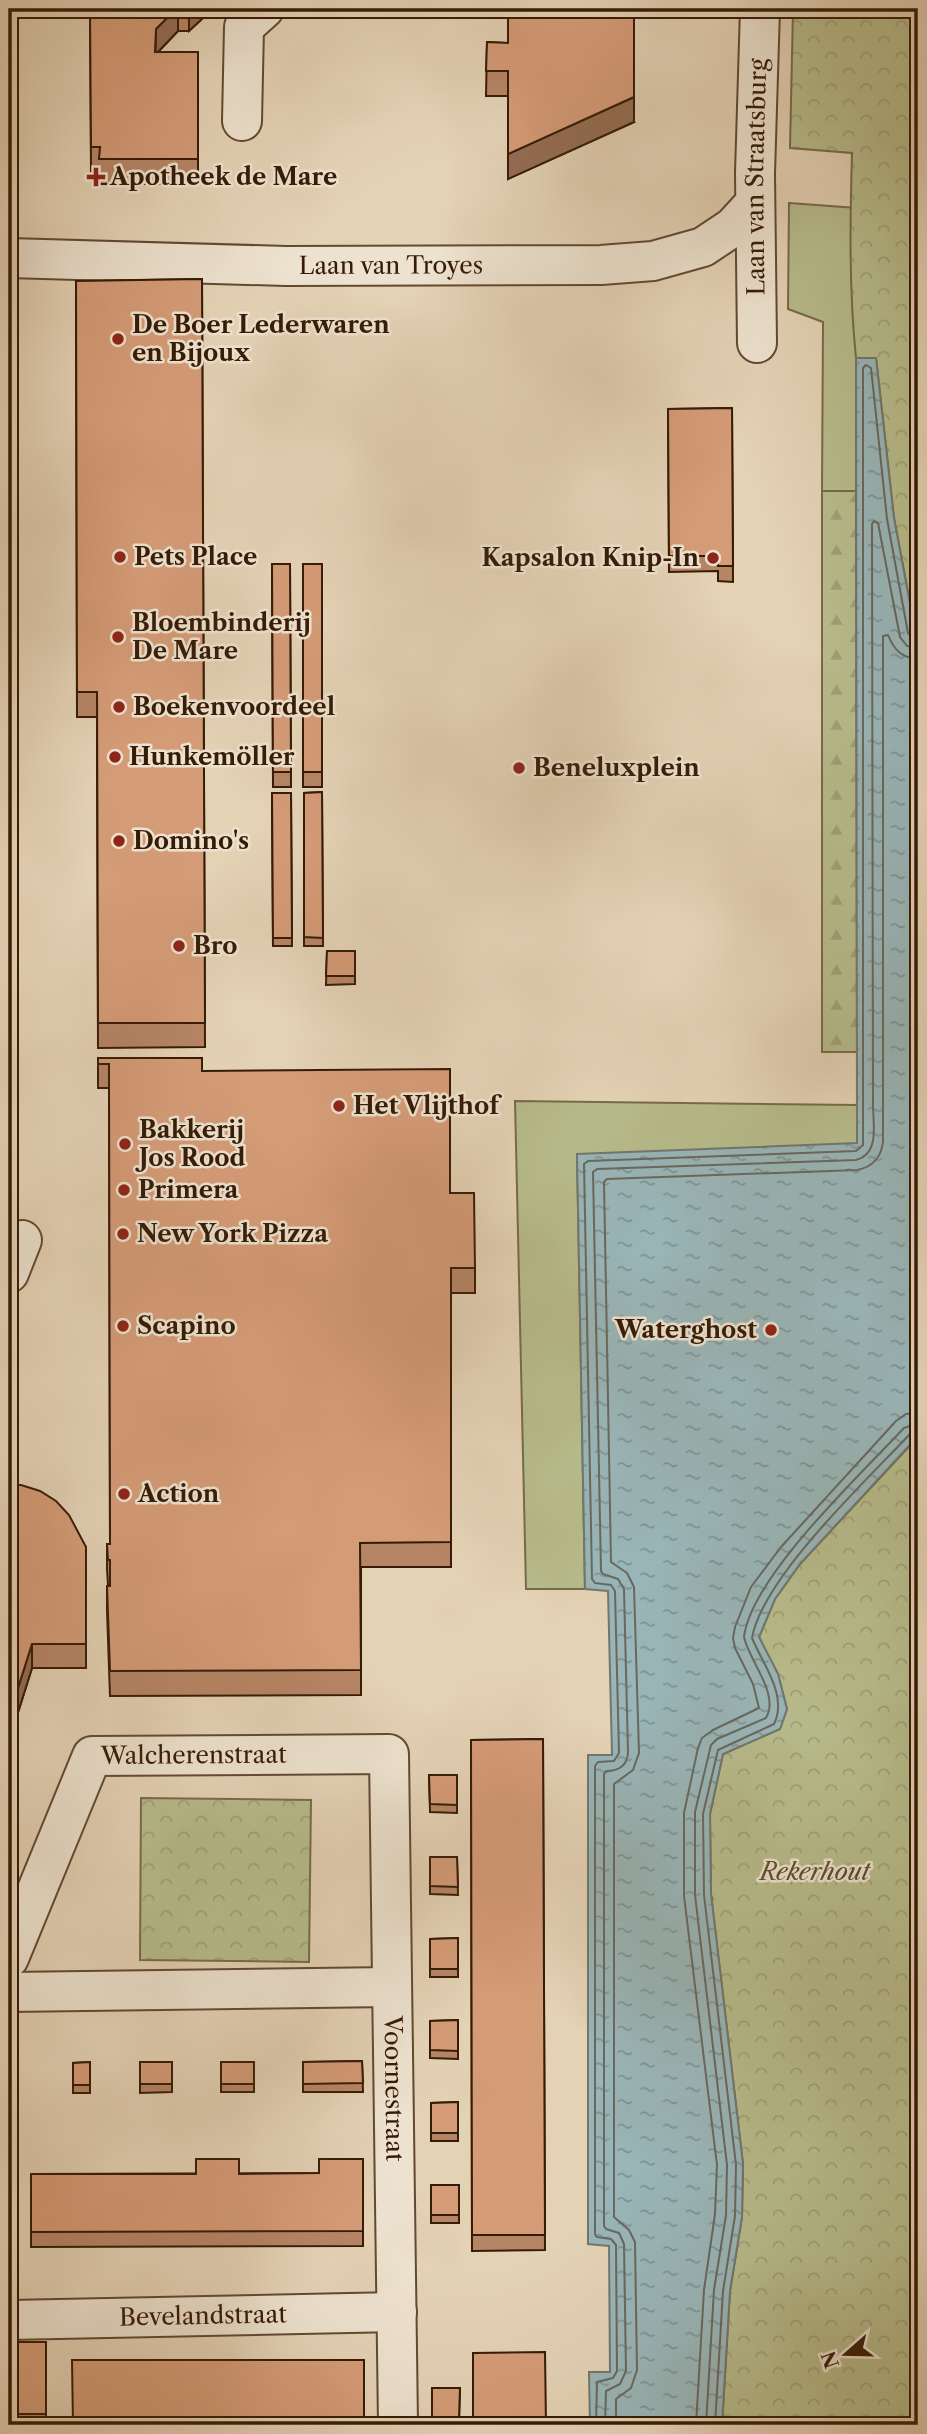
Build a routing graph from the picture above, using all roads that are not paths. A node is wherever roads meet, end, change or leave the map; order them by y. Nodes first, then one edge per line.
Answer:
1 (264, 9) edge
2 (760, 9) edge
3 (242, 121) dead end
4 (755, 203) junction
5 (9, 258) edge
6 (757, 343) dead end
7 (389, 1754) joint
8 (9, 1958) edge
9 (392, 1987) junction
10 (9, 1992) edge
11 (397, 2312) junction
12 (9, 2320) edge
13 (398, 2425) edge

1 - 3 street
2 - 4 street, Laan van Straatsburg
4 - 5 street, Laan van Troyes
4 - 6 street, Laan van Straatsburg
7 - 8 street, Walcherenstraat
7 - 9 street, Voornestraat
9 - 10 street
9 - 11 street, Voornestraat
11 - 12 street, Bevelandstraat
11 - 13 street, Voornestraat

